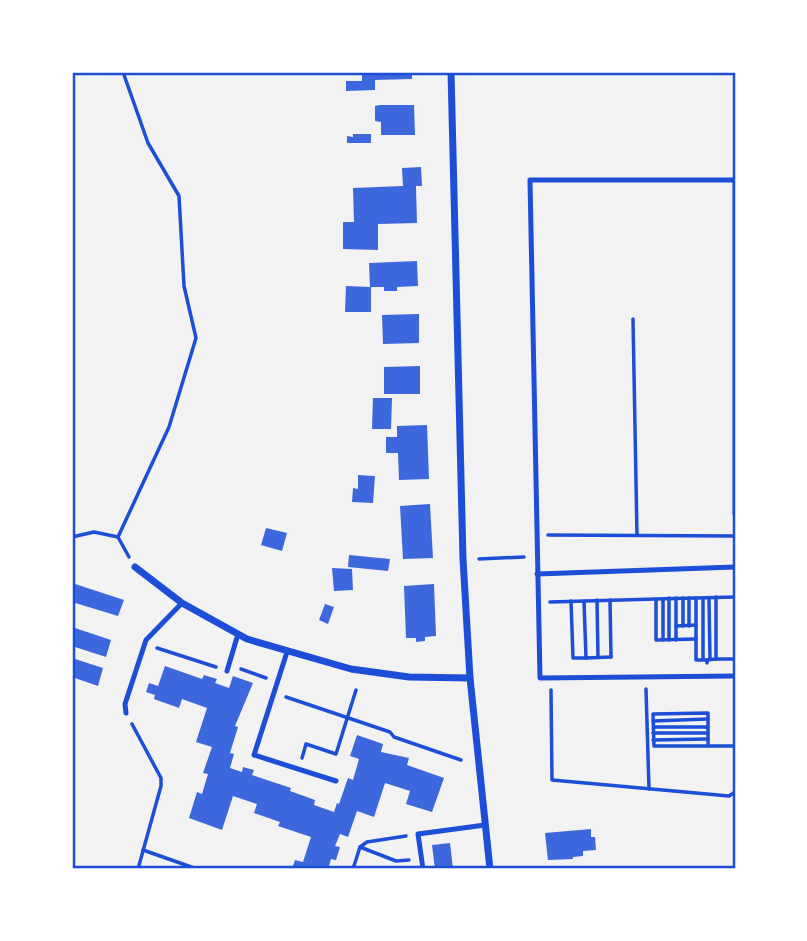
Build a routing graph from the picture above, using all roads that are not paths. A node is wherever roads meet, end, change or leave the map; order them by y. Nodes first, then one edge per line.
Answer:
1 (451, 72) edge
2 (735, 180) edge
3 (735, 514) edge
4 (135, 567) road end
5 (735, 567) edge
6 (537, 573) junction
7 (182, 603) junction
8 (239, 635) junction
9 (288, 652) junction
10 (228, 668) road end
11 (735, 676) edge
12 (470, 678) junction
13 (126, 713) road end
14 (336, 781) dead end
15 (485, 825) junction
16 (423, 869) edge
17 (490, 869) edge

1 - 12 street
2 - 3 lane
2 - 6 lane
4 - 7 street
5 - 6 lane
6 - 11 lane
7 - 8 street
7 - 13 lane
8 - 9 street
8 - 10 lane
9 - 12 street
9 - 14 lane
12 - 15 street
15 - 16 lane
15 - 17 street

